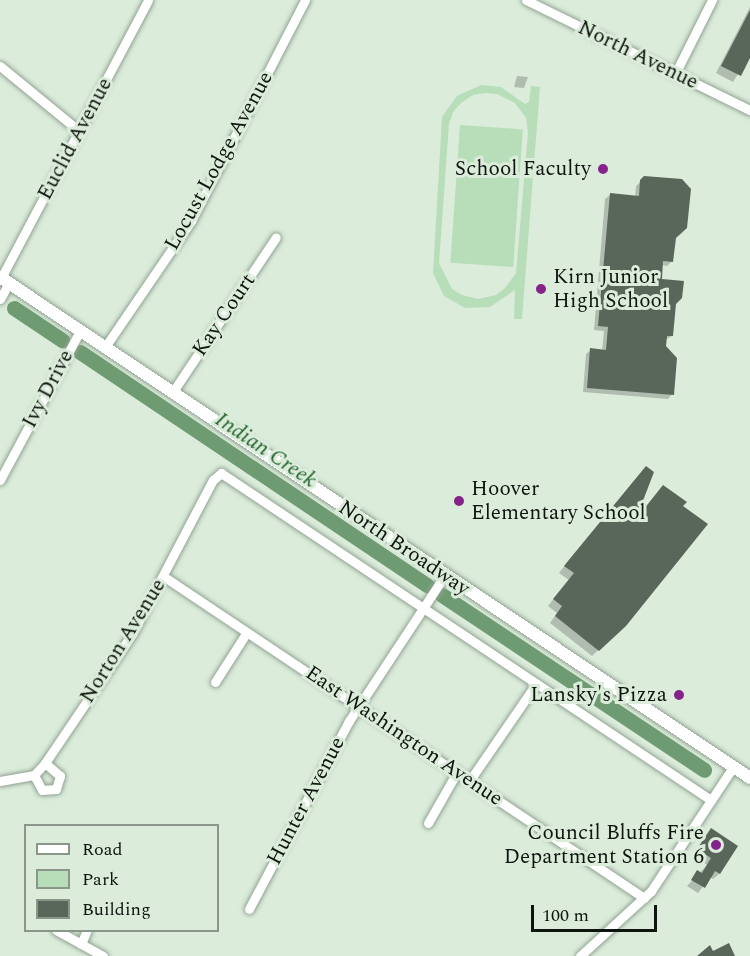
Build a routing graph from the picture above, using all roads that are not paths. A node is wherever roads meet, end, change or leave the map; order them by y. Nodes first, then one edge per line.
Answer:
1 (148, 0) edge
2 (305, 0) edge
3 (526, 0) edge
4 (712, 0) edge
5 (0, 66) edge
6 (675, 74) junction
7 (750, 110) edge
8 (79, 131) junction
9 (276, 237) dead end
10 (3, 279) edge
11 (0, 299) edge
12 (80, 331) junction
13 (105, 347) junction
14 (172, 393) junction
15 (222, 473) joint
16 (0, 480) edge
17 (445, 575) junction
18 (163, 576) junction
19 (423, 609) junction
20 (247, 632) junction
21 (215, 682) dead end
22 (536, 684) junction
23 (358, 706) junction
24 (45, 763) junction
25 (733, 767) junction
26 (458, 772) junction
27 (34, 775) junction
28 (750, 778) edge
29 (0, 780) edge
30 (470, 780) junction
31 (711, 800) junction
32 (428, 823) dead end
33 (644, 898) junction
34 (249, 909) dead end
35 (60, 932) edge
36 (86, 932) edge
37 (81, 944) junction
38 (103, 956) edge
39 (580, 956) edge

1 - 8 street, Euclid Avenue
2 - 13 street, Locust Lodge Avenue
3 - 6 street, North Avenue
4 - 6 street
5 - 8 street
6 - 7 street, North Avenue
8 - 10 street, Euclid Avenue
9 - 14 street, Kay Court
10 - 11 street, Euclid Avenue
10 - 12 main road, North Broadway
12 - 13 main road, North Broadway
12 - 16 street, Ivy Drive
13 - 14 main road, North Broadway
14 - 17 main road, North Broadway
15 - 18 street, Norton Avenue
15 - 19 street, North Broadway
17 - 19 street, Hunter Avenue
17 - 25 main road, North Broadway
18 - 20 street, East Washington Avenue
18 - 24 street, Norton Avenue
19 - 22 street, North Broadway
19 - 23 street, Hunter Avenue
20 - 21 street
20 - 23 street, East Washington Avenue
22 - 30 street
22 - 31 street, North Broadway
23 - 26 street, East Washington Avenue
23 - 34 street, Hunter Avenue
24 - 27 street, Norton Avenue
24 - 27 street
25 - 28 main road, North Broadway
25 - 31 street
26 - 30 street, East Washington Avenue
26 - 32 street
27 - 29 street
30 - 33 street, East Washington Avenue
31 - 33 street
33 - 39 street
35 - 37 street
36 - 37 street
37 - 38 street

